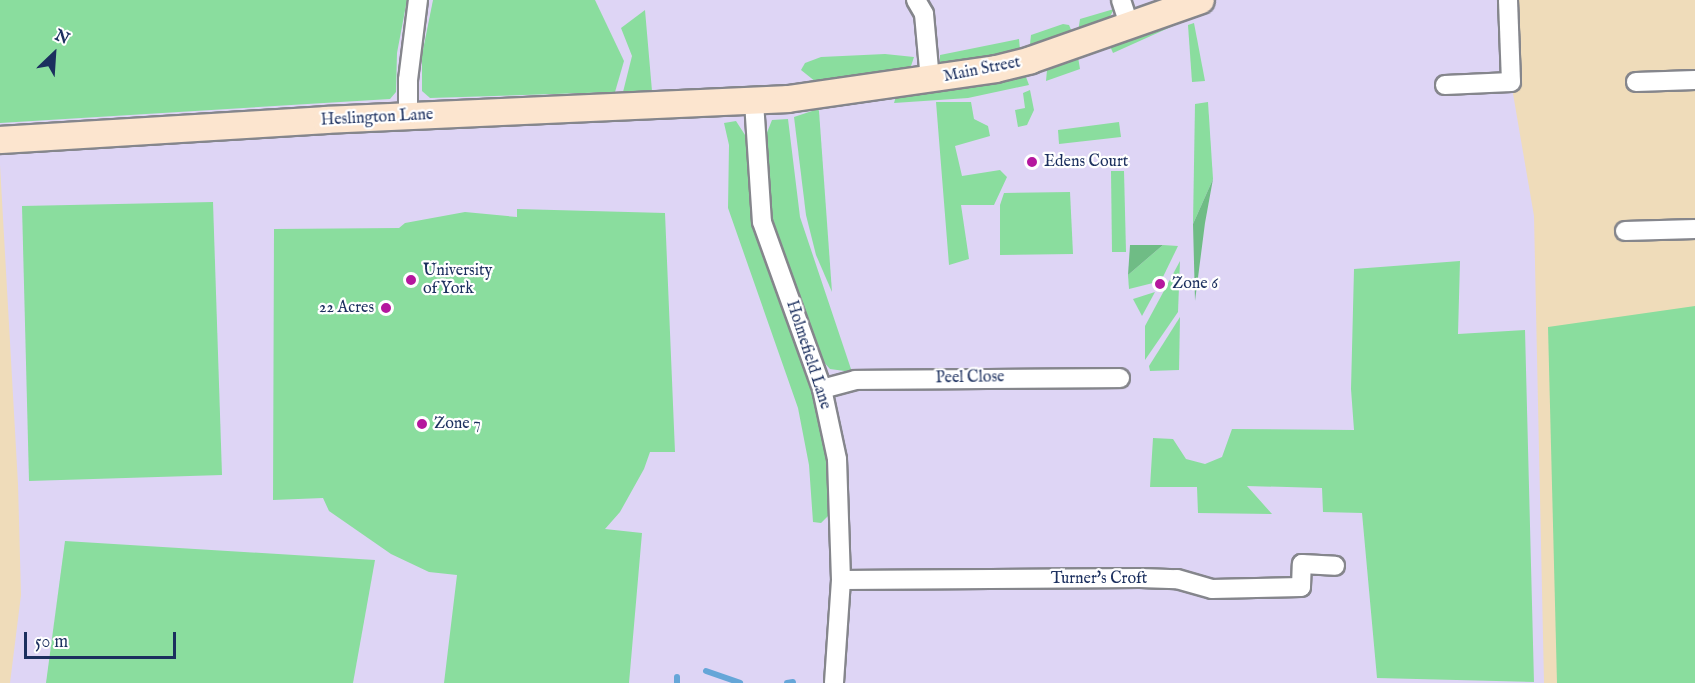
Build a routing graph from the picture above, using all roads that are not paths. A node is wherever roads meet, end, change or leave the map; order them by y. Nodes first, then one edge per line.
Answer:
1 (418, 0) edge
2 (916, 0) edge
3 (1201, 0) edge
4 (1508, 0) edge
5 (1125, 12) edge
6 (930, 80) junction
7 (1695, 80) edge
8 (1636, 82) dead end
9 (1445, 85) dead end
10 (754, 102) junction
11 (408, 116) junction
12 (0, 140) edge
13 (1695, 230) edge
14 (1625, 231) dead end
15 (1120, 378) dead end
16 (822, 389) junction
17 (1335, 566) dead end
18 (841, 580) junction
19 (834, 683) edge

1 - 11 street
2 - 6 street
3 - 5 street, Main Street
4 - 9 street
5 - 6 street, Main Street
6 - 10 street, Main Street
7 - 8 street
10 - 11 street, Heslington Lane
10 - 16 street, Holmefield Lane
11 - 12 street, Heslington Lane
13 - 14 street
15 - 16 street, Peel Close
16 - 18 street, Holmefield Lane
17 - 18 street, Turner's Croft
18 - 19 street, Holmefield Lane

